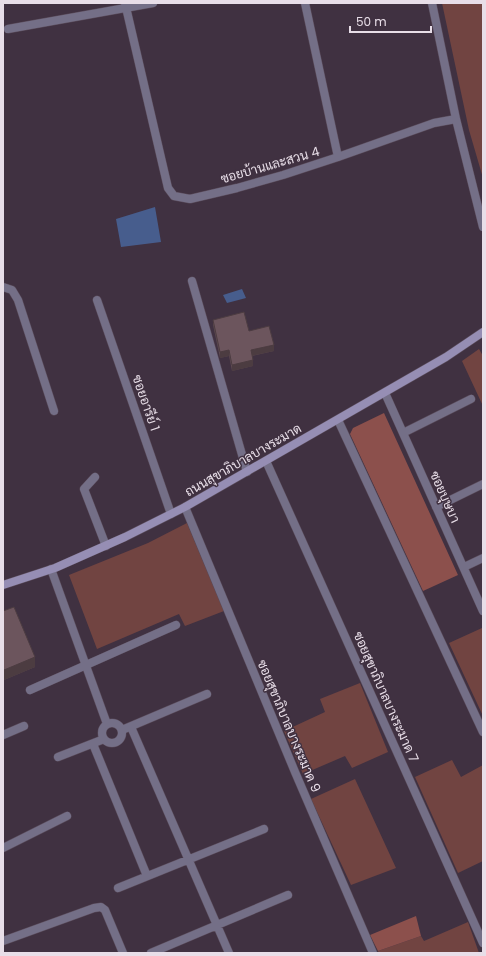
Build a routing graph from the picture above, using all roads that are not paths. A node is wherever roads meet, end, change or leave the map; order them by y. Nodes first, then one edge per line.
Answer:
1 (153, 3) edge
2 (306, 3) edge
3 (432, 3) edge
4 (125, 6) edge
5 (8, 29) dead end
6 (456, 119) junction
7 (338, 157) junction
8 (483, 227) edge
9 (192, 281) dead end
10 (3, 287) edge
11 (97, 300) dead end
12 (483, 332) edge
13 (384, 393) junction
14 (471, 399) dead end
15 (54, 411) dead end
16 (338, 420) junction
17 (403, 433) junction
18 (266, 462) junction
19 (246, 472) junction
20 (95, 477) dead end
21 (483, 484) edge
22 (185, 507) junction
23 (436, 507) junction
24 (171, 514) junction
25 (106, 546) junction
26 (483, 558) edge
27 (464, 567) junction
28 (52, 569) junction
29 (3, 585) edge
30 (483, 610) edge
31 (176, 625) dead end
32 (86, 665) junction
33 (30, 690) dead end
34 (207, 694) dead end
35 (107, 724) junction
36 (24, 726) dead end
37 (131, 727) junction
38 (122, 730) junction
39 (483, 732) edge
40 (3, 735) edge
41 (104, 739) junction
42 (93, 744) junction
43 (58, 757) dead end
44 (67, 816) dead end
45 (264, 829) dead end
46 (3, 848) edge
47 (188, 859) junction
48 (147, 876) junction
49 (118, 888) dead end
50 (288, 895) dead end
51 (217, 925) junction
52 (3, 941) edge
53 (483, 943) edge
54 (123, 953) edge
55 (151, 953) edge
56 (228, 953) edge
57 (373, 953) edge

1 - 4 street
2 - 7 street
3 - 6 street
4 - 5 street
4 - 7 street, ซอยบ้านและสวน 4
6 - 7 street, ซอยบ้านและสวน 4
6 - 8 street
9 - 19 street
10 - 15 street
11 - 24 street, ซอยอารีย์ 1
12 - 13 street, ถนนสุขาภิบาลบางระมาด
13 - 16 street, ถนนสุขาภิบาลบางระมาด
13 - 17 street, ซอยบุษบา
14 - 17 street
16 - 18 street, ถนนสุขาภิบาลบางระมาด
16 - 39 street
17 - 23 street, ซอยบุษบา
18 - 19 street, ถนนสุขาภิบาลบางระมาด
18 - 53 street, ซอยสุขาภิบาลบางระมาด 7
19 - 22 street, ถนนสุขาภิบาลบางระมาด
20 - 25 street
21 - 23 street
22 - 24 street, ถนนสุขาภิบาลบางระมาด
22 - 57 street, ซอยสุขาภิบาลบางระมาด 9
23 - 27 street, ซอยบุษบา
24 - 25 street, ถนนสุขาภิบาลบางระมาด
25 - 28 street, ถนนสุขาภิบาลบางระมาด
26 - 27 street
27 - 30 street, ซอยบุษบา
28 - 29 street, ถนนสุขาภิบาลบางระมาด
28 - 32 street
31 - 32 street
32 - 33 street
32 - 35 street
34 - 37 street
35 - 38 street
35 - 41 street
36 - 40 street
37 - 38 street
37 - 47 street
38 - 41 street
41 - 42 street
42 - 43 street
42 - 48 street
44 - 46 street
45 - 47 street
47 - 48 street
47 - 51 street
48 - 49 street
50 - 51 street
51 - 55 street
51 - 56 street
52 - 54 street

